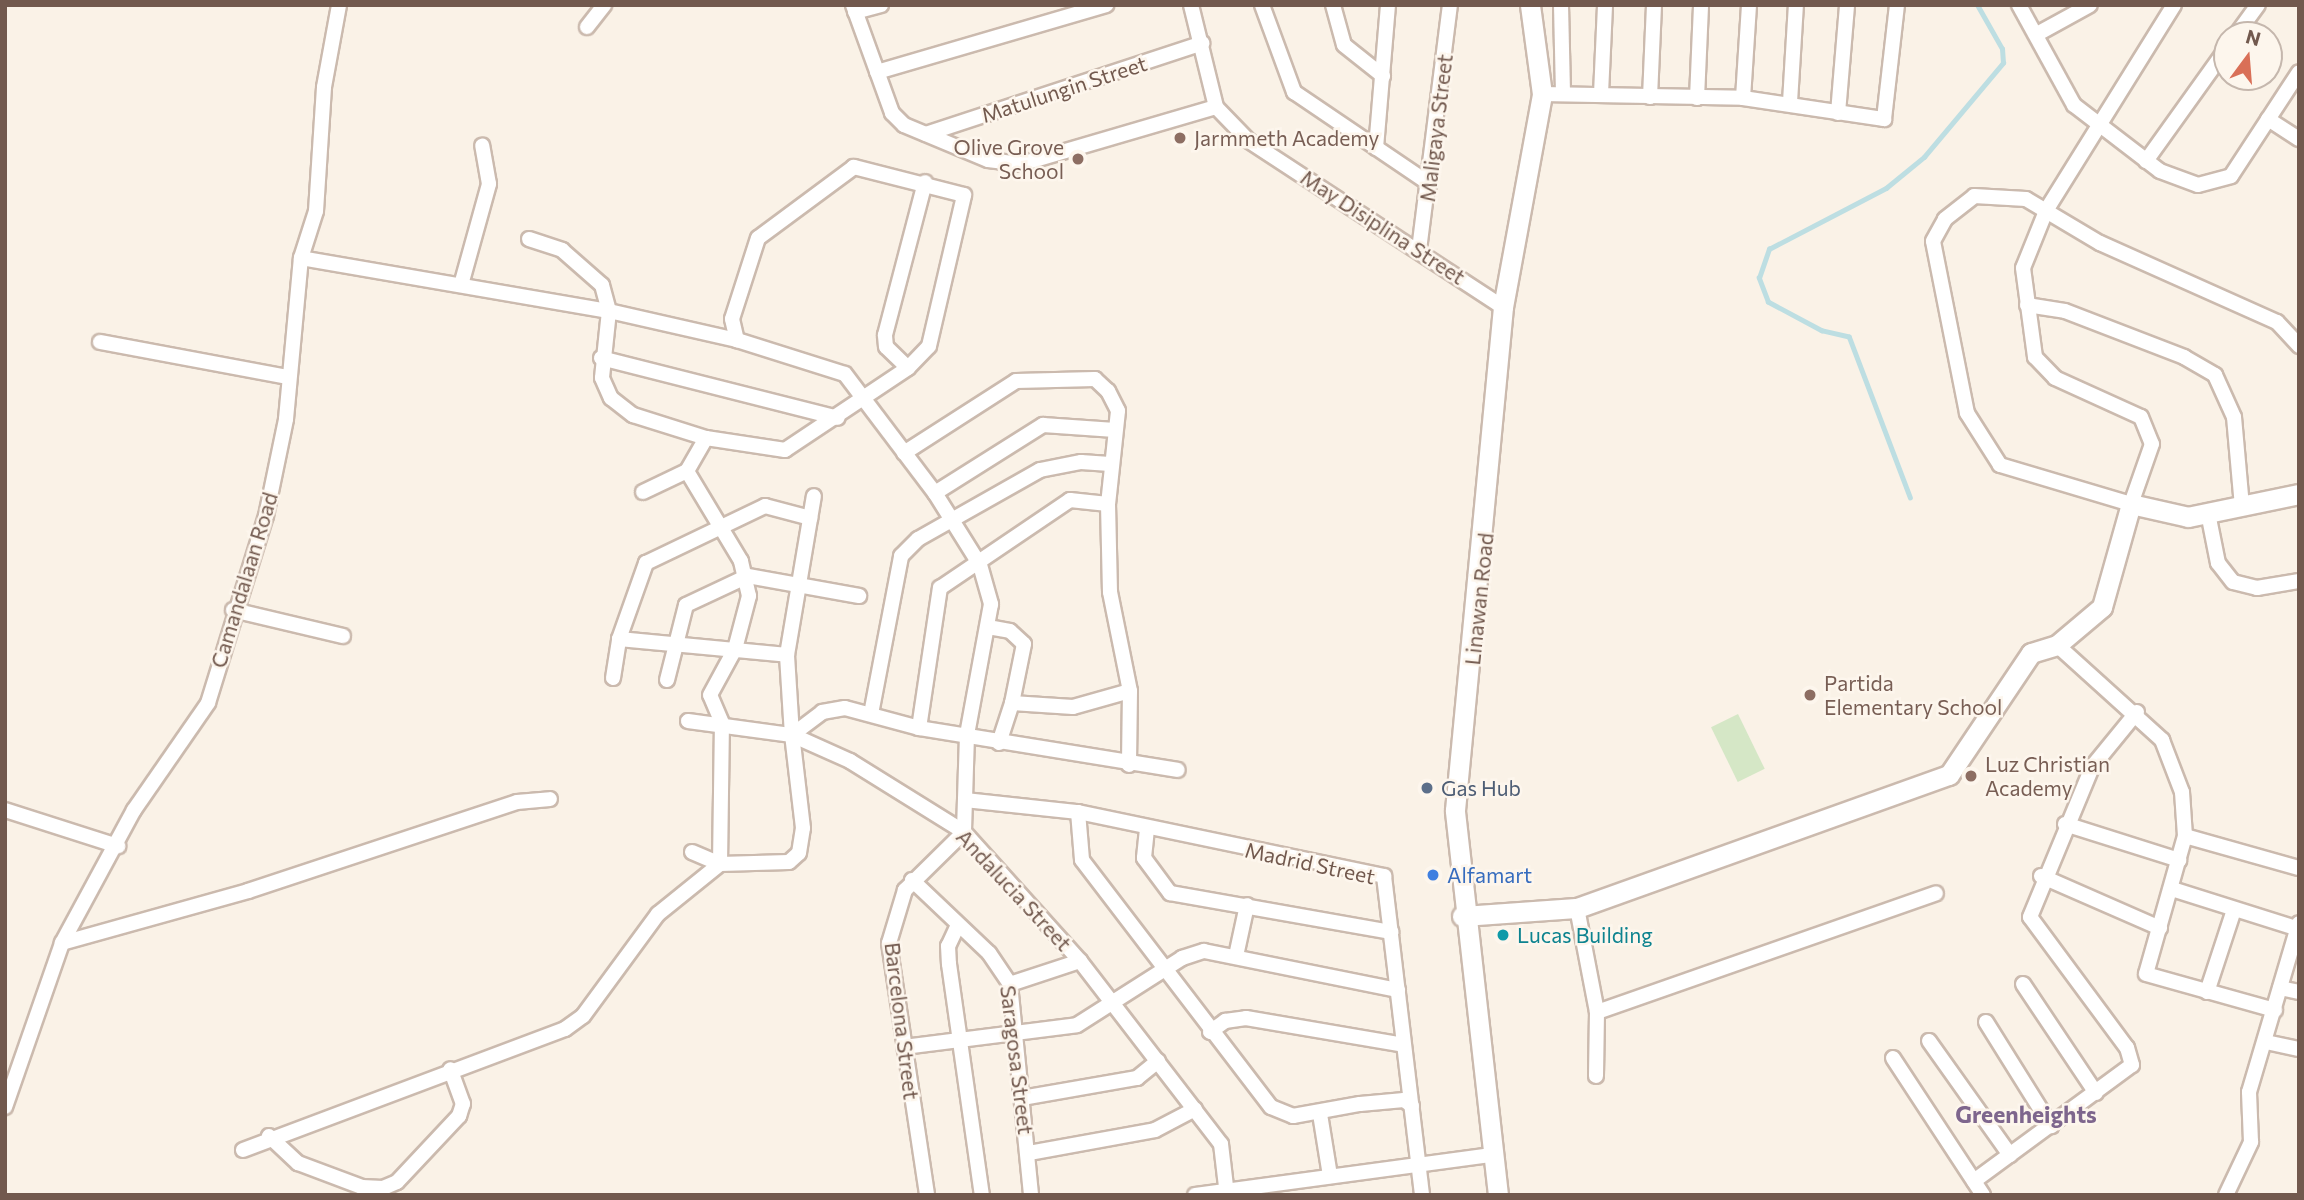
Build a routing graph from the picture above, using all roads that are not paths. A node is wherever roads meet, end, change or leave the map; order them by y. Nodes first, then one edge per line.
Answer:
1 (339, 5) edge
2 (604, 5) edge
3 (881, 5) edge
4 (1106, 5) edge
5 (1191, 5) edge
6 (1262, 5) edge
7 (1333, 5) edge
8 (1388, 5) edge
9 (1450, 5) edge
10 (1530, 5) edge
11 (1561, 5) edge
12 (1605, 5) edge
13 (1654, 5) edge
14 (1701, 5) edge
15 (1749, 5) edge
16 (1796, 5) edge
17 (1847, 5) edge
18 (1897, 5) edge
19 (2019, 5) edge
20 (2090, 5) edge
21 (2174, 5) edge
22 (2258, 5) edge
23 (854, 9) edge
24 (2246, 21) edge
25 (587, 27) dead end
26 (2039, 33) junction
27 (1202, 43) junction
28 (2213, 68) edge
29 (877, 72) junction
30 (2299, 72) edge
31 (1383, 76) junction
32 (1563, 91) junction
33 (1542, 94) junction
34 (1601, 94) junction
35 (1650, 97) junction
36 (1697, 98) junction
37 (1742, 98) junction
38 (1790, 102) junction
39 (1216, 107) junction
40 (1838, 113) junction
41 (2269, 119) junction
42 (2096, 125) junction
43 (926, 134) junction
44 (2299, 139) edge
45 (482, 146) dead end
46 (1376, 148) junction
47 (2146, 161) junction
48 (925, 182) junction
49 (1430, 184) junction
50 (2046, 211) junction
51 (529, 239) dead end
52 (1419, 250) junction
53 (301, 258) junction
54 (461, 285) junction
55 (2027, 305) junction
56 (1503, 307) junction
57 (609, 311) junction
58 (737, 340) junction
59 (100, 342) dead end
60 (2299, 346) edge
61 (601, 358) junction
62 (908, 368) junction
63 (287, 377) junction
64 (865, 396) junction
65 (838, 418) junction
66 (1115, 430) junction
67 (706, 438) junction
68 (904, 453) junction
69 (1110, 464) junction
70 (687, 471) junction
71 (643, 492) dead end
72 (935, 493) junction
73 (2299, 494) edge
74 (814, 496) dead end
75 (1108, 504) junction
76 (2131, 504) junction
77 (2242, 506) junction
78 (2208, 513) junction
79 (810, 518) junction
80 (953, 523) junction
81 (718, 529) junction
82 (980, 565) junction
83 (748, 576) junction
84 (2299, 581) edge
85 (798, 582) junction
86 (859, 596) dead end
87 (233, 610) junction
88 (988, 627) junction
89 (343, 636) dead end
90 (619, 639) junction
91 (676, 644) junction
92 (2057, 645) junction
93 (735, 649) junction
94 (787, 655) junction
95 (613, 678) dead end
96 (667, 680) dead end
97 (1130, 691) junction
98 (1012, 703) junction
99 (2137, 712) junction
100 (871, 714) junction
101 (688, 721) dead end
102 (722, 723) junction
103 (919, 728) junction
104 (792, 735) junction
105 (967, 735) junction
106 (999, 743) junction
107 (1129, 765) junction
108 (1178, 770) dead end
109 (550, 799) dead end
110 (965, 800) junction
111 (5, 810) edge
112 (1078, 812) junction
113 (2065, 824) junction
114 (1147, 829) junction
115 (964, 832) junction
116 (2185, 836) junction
117 (118, 846) junction
118 (692, 852) dead end
119 (2179, 860) junction
120 (720, 864) junction
121 (2299, 868) edge
122 (2041, 876) junction
123 (912, 880) junction
124 (2172, 889) junction
125 (1936, 893) dead end
126 (1247, 905) junction
127 (1577, 908) junction
128 (2234, 910) junction
129 (1462, 916) junction
130 (958, 925) junction
131 (2298, 927) edge
132 (2160, 928) junction
133 (1392, 932) junction
134 (62, 943) junction
135 (1236, 956) junction
136 (1080, 961) junction
137 (1163, 969) junction
138 (1010, 984) junction
139 (2023, 984) dead end
140 (2280, 988) junction
141 (1398, 990) junction
142 (2207, 992) junction
143 (2299, 992) edge
144 (1114, 1002) junction
145 (2275, 1010) junction
146 (1597, 1012) junction
147 (1986, 1022) dead end
148 (1210, 1032) junction
149 (1014, 1035) junction
150 (957, 1040) junction
151 (1929, 1041) dead end
152 (2266, 1042) junction
153 (1404, 1045) junction
154 (904, 1047) junction
155 (2299, 1049) edge
156 (1893, 1058) dead end
157 (1158, 1061) junction
158 (450, 1069) junction
159 (1595, 1076) dead end
160 (2096, 1093) junction
161 (1022, 1098) junction
162 (1412, 1106) junction
163 (5, 1107) edge
164 (1195, 1110) junction
165 (1320, 1114) junction
166 (2051, 1126) junction
167 (269, 1136) junction
168 (243, 1150) dead end
169 (1028, 1153) junction
170 (1492, 1155) junction
171 (2010, 1155) junction
172 (1419, 1165) junction
173 (1330, 1176) junction
174 (1974, 1181) junction
175 (1227, 1193) edge
176 (927, 1195) edge
177 (982, 1195) edge
178 (1031, 1195) edge
179 (1195, 1195) edge
180 (1422, 1195) edge
181 (1498, 1195) edge
182 (1983, 1195) edge
183 (2226, 1195) edge

1 - 53 street, Camandalaan Road
2 - 25 street
3 - 23 street
4 - 29 street
5 - 27 street
6 - 46 street
7 - 31 street
8 - 31 street
9 - 49 street, Maligaya Street
10 - 33 street, Linawan Road
11 - 32 street
12 - 34 street
13 - 35 street
14 - 36 street
15 - 37 street
16 - 38 street
17 - 40 street
18 - 40 street
19 - 26 street
20 - 26 street
21 - 42 street
22 - 24 street
23 - 29 street
26 - 42 street
27 - 39 street
27 - 43 street, Matulungin Street
28 - 47 street
29 - 43 street
30 - 41 street
31 - 46 street
32 - 33 street
32 - 34 street
33 - 56 street, Linawan Road
34 - 35 street
35 - 36 street
36 - 37 street
37 - 38 street
38 - 40 street
39 - 43 street
39 - 52 street, May Disiplina Street
41 - 44 street
41 - 47 street
42 - 47 street
42 - 50 street
45 - 54 street
46 - 49 street
48 - 58 street
48 - 62 street
48 - 62 street
49 - 52 street, Maligaya Street
50 - 55 street
50 - 60 street
50 - 76 street
51 - 57 street
52 - 56 street, May Disiplina Street
53 - 54 street
53 - 63 street, Camandalaan Road
54 - 57 street
55 - 76 street
55 - 77 street
56 - 129 street, Linawan Road
57 - 58 street
57 - 61 street
58 - 64 street
59 - 63 street
61 - 65 street
61 - 67 street
62 - 64 street
63 - 87 street, Camandalaan Road
64 - 65 street
64 - 68 street
65 - 67 street
66 - 68 street
66 - 69 street
66 - 72 street
67 - 70 street
68 - 72 street
69 - 75 street
69 - 80 street
70 - 71 street
70 - 81 street
72 - 80 street
73 - 77 street
74 - 79 street
75 - 82 street
75 - 97 street
76 - 78 street
76 - 92 street
77 - 78 street
78 - 84 street
79 - 81 street
79 - 85 street
80 - 82 street
80 - 100 street
81 - 83 street
81 - 90 street
82 - 88 street
82 - 103 street
83 - 85 street
83 - 91 street
83 - 93 street
85 - 86 street
85 - 94 street
87 - 89 street
87 - 117 street, Camandalaan Road
88 - 98 street
88 - 105 street
90 - 91 street
90 - 95 street
91 - 93 street
91 - 96 street
92 - 99 street
92 - 127 street
93 - 94 street
93 - 102 street
94 - 104 street
97 - 98 street
97 - 107 street
98 - 106 street
99 - 113 street
99 - 116 street
100 - 103 street
100 - 104 street
101 - 102 street, Andalucia Street
102 - 104 street, Andalucia Street
102 - 120 street
103 - 105 street
104 - 115 street, Andalucia Street
104 - 120 street
105 - 106 street
105 - 110 street
106 - 107 street
107 - 108 street
109 - 134 street
110 - 112 street, Madrid Street
110 - 115 street
111 - 117 street
112 - 114 street, Madrid Street
112 - 137 street
113 - 119 street
113 - 122 street
114 - 126 street
114 - 133 street, Madrid Street
115 - 123 street, Barcelona Street
115 - 136 street, Andalucia Street
116 - 119 street
116 - 121 street
117 - 134 street, Camandalaan Road
118 - 120 street
119 - 124 street
120 - 158 street
122 - 132 street
122 - 160 street
123 - 130 street, Saragosa Street
123 - 154 street, Barcelona Street
124 - 128 street
124 - 132 street
125 - 146 street
126 - 133 street
126 - 135 street
127 - 129 street
127 - 146 street
128 - 131 street
128 - 142 street
129 - 170 street, Linawan Road
130 - 138 street, Saragosa Street
130 - 150 street
131 - 140 street
132 - 142 street
133 - 141 street, Madrid Street
134 - 163 street, Camandalaan Road
135 - 137 street
135 - 141 street
136 - 138 street
136 - 144 street, Andalucia Street
137 - 144 street
137 - 148 street
138 - 149 street, Saragosa Street
139 - 160 street
140 - 143 street
140 - 145 street
141 - 153 street, Madrid Street
142 - 145 street
144 - 149 street
144 - 157 street, Andalucia Street
145 - 152 street
146 - 159 street
147 - 166 street
148 - 153 street
148 - 165 street
149 - 150 street
149 - 161 street, Saragosa Street
150 - 154 street
150 - 177 street
151 - 171 street
152 - 155 street
152 - 183 street
153 - 162 street, Madrid Street
154 - 176 street, Barcelona Street
156 - 174 street
157 - 161 street
157 - 164 street, Andalucia Street
158 - 167 street
158 - 167 street
160 - 166 street
161 - 169 street, Saragosa Street
162 - 165 street
162 - 172 street, Madrid Street
164 - 169 street
164 - 175 street, Andalucia Street
165 - 173 street
166 - 171 street
167 - 168 street
169 - 178 street, Saragosa Street
170 - 172 street
170 - 181 street, Linawan Road
171 - 174 street
172 - 173 street
172 - 180 street, Madrid Street
173 - 175 street
174 - 182 street
175 - 179 street

